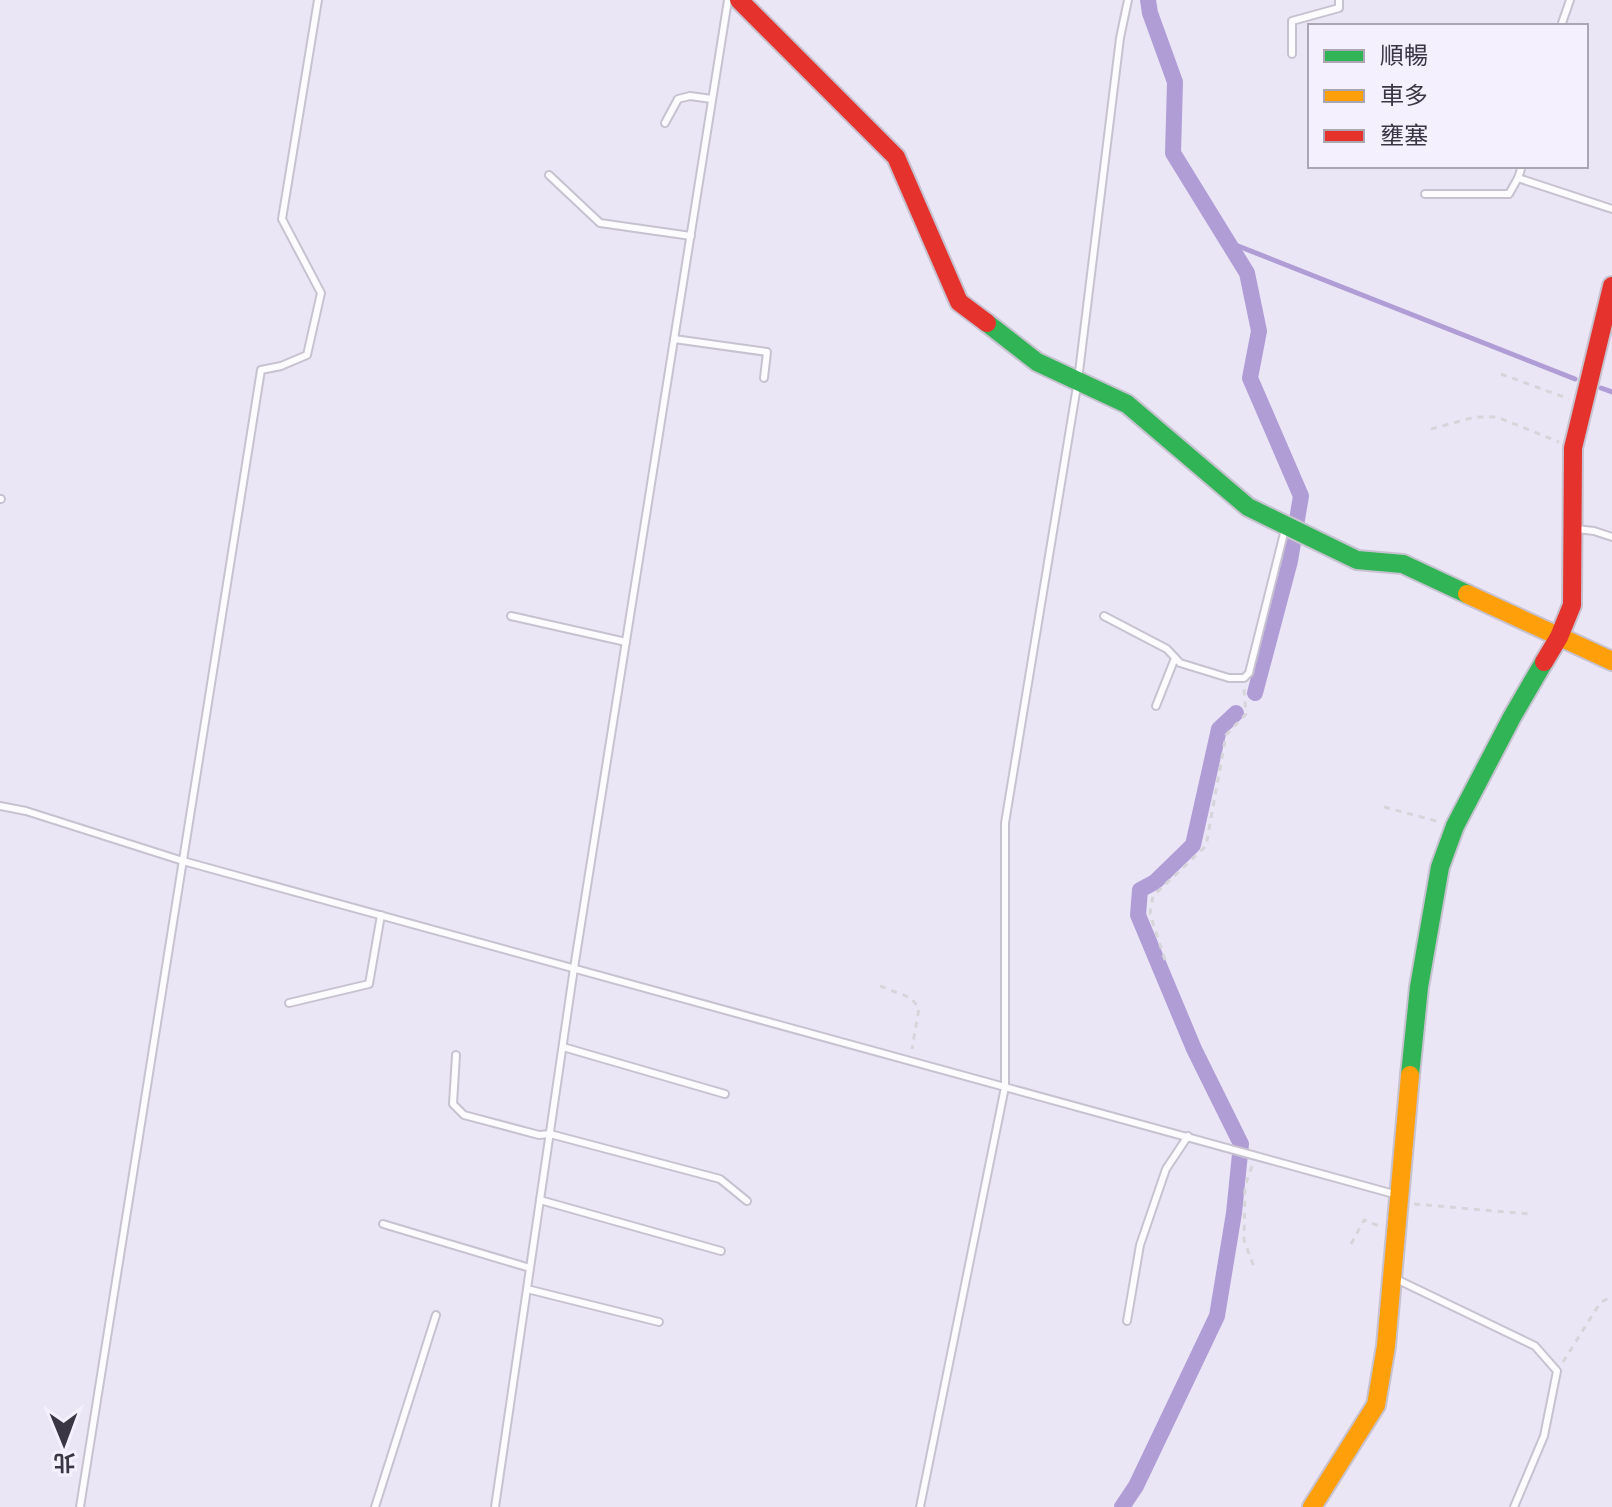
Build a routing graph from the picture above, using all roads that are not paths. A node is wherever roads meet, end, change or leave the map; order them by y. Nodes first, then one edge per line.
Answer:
1 (318, 0) edge
2 (728, 0) edge
3 (739, 0) edge
4 (1128, 0) edge
5 (1339, 0) edge
6 (1570, 0) edge
7 (1562, 24) edge
8 (1292, 54) dead end
9 (712, 99) junction
10 (665, 123) dead end
11 (1521, 168) edge
12 (549, 175) dead end
13 (1518, 178) junction
14 (1425, 194) dead end
15 (1612, 209) edge
16 (691, 236) junction
17 (1612, 286) edge
18 (674, 339) junction
19 (764, 378) dead end
20 (1078, 380) junction
21 (1286, 525) junction
22 (1571, 529) junction
23 (1612, 537) edge
24 (511, 616) dead end
25 (1104, 616) dead end
26 (1559, 637) junction
27 (626, 642) junction
28 (1175, 658) junction
29 (1612, 661) edge
30 (1156, 706) dead end
31 (0, 806) edge
32 (183, 861) junction
33 (381, 915) junction
34 (574, 968) junction
35 (289, 1003) dead end
36 (563, 1047) junction
37 (456, 1055) dead end
38 (1005, 1087) junction
39 (725, 1094) dead end
40 (550, 1134) junction
41 (1188, 1136) junction
42 (1397, 1199) junction
43 (540, 1200) junction
44 (747, 1201) dead end
45 (383, 1224) dead end
46 (721, 1251) dead end
47 (530, 1268) junction
48 (1391, 1277) junction
49 (527, 1289) junction
50 (436, 1315) dead end
51 (1127, 1321) dead end
52 (659, 1322) dead end
53 (80, 1507) edge
54 (375, 1507) edge
55 (495, 1507) edge
56 (920, 1507) edge
57 (1312, 1507) edge
58 (1514, 1507) edge

1 - 32 lane
2 - 9 lane
3 - 20 street
4 - 20 lane
5 - 8 lane
6 - 7 lane
9 - 10 lane
9 - 16 lane
11 - 13 lane
12 - 16 lane
13 - 14 lane
13 - 15 lane
16 - 18 lane
17 - 22 street
18 - 19 lane
18 - 27 lane
20 - 21 street
20 - 38 lane
21 - 26 street
21 - 28 lane
22 - 23 lane
22 - 26 street
24 - 27 lane
25 - 28 lane
26 - 29 street
26 - 42 street
27 - 34 lane
28 - 30 lane
31 - 32 lane
32 - 33 lane
32 - 53 lane
33 - 34 lane
33 - 35 lane
34 - 36 lane
34 - 38 lane
36 - 39 lane
36 - 40 lane
37 - 40 lane
38 - 41 lane
38 - 56 lane
40 - 43 lane
40 - 44 lane
41 - 42 lane
41 - 51 lane
42 - 48 street
43 - 46 lane
43 - 47 lane
45 - 47 lane
47 - 49 lane
48 - 57 street
48 - 58 lane
49 - 52 lane
49 - 55 lane
50 - 54 lane

